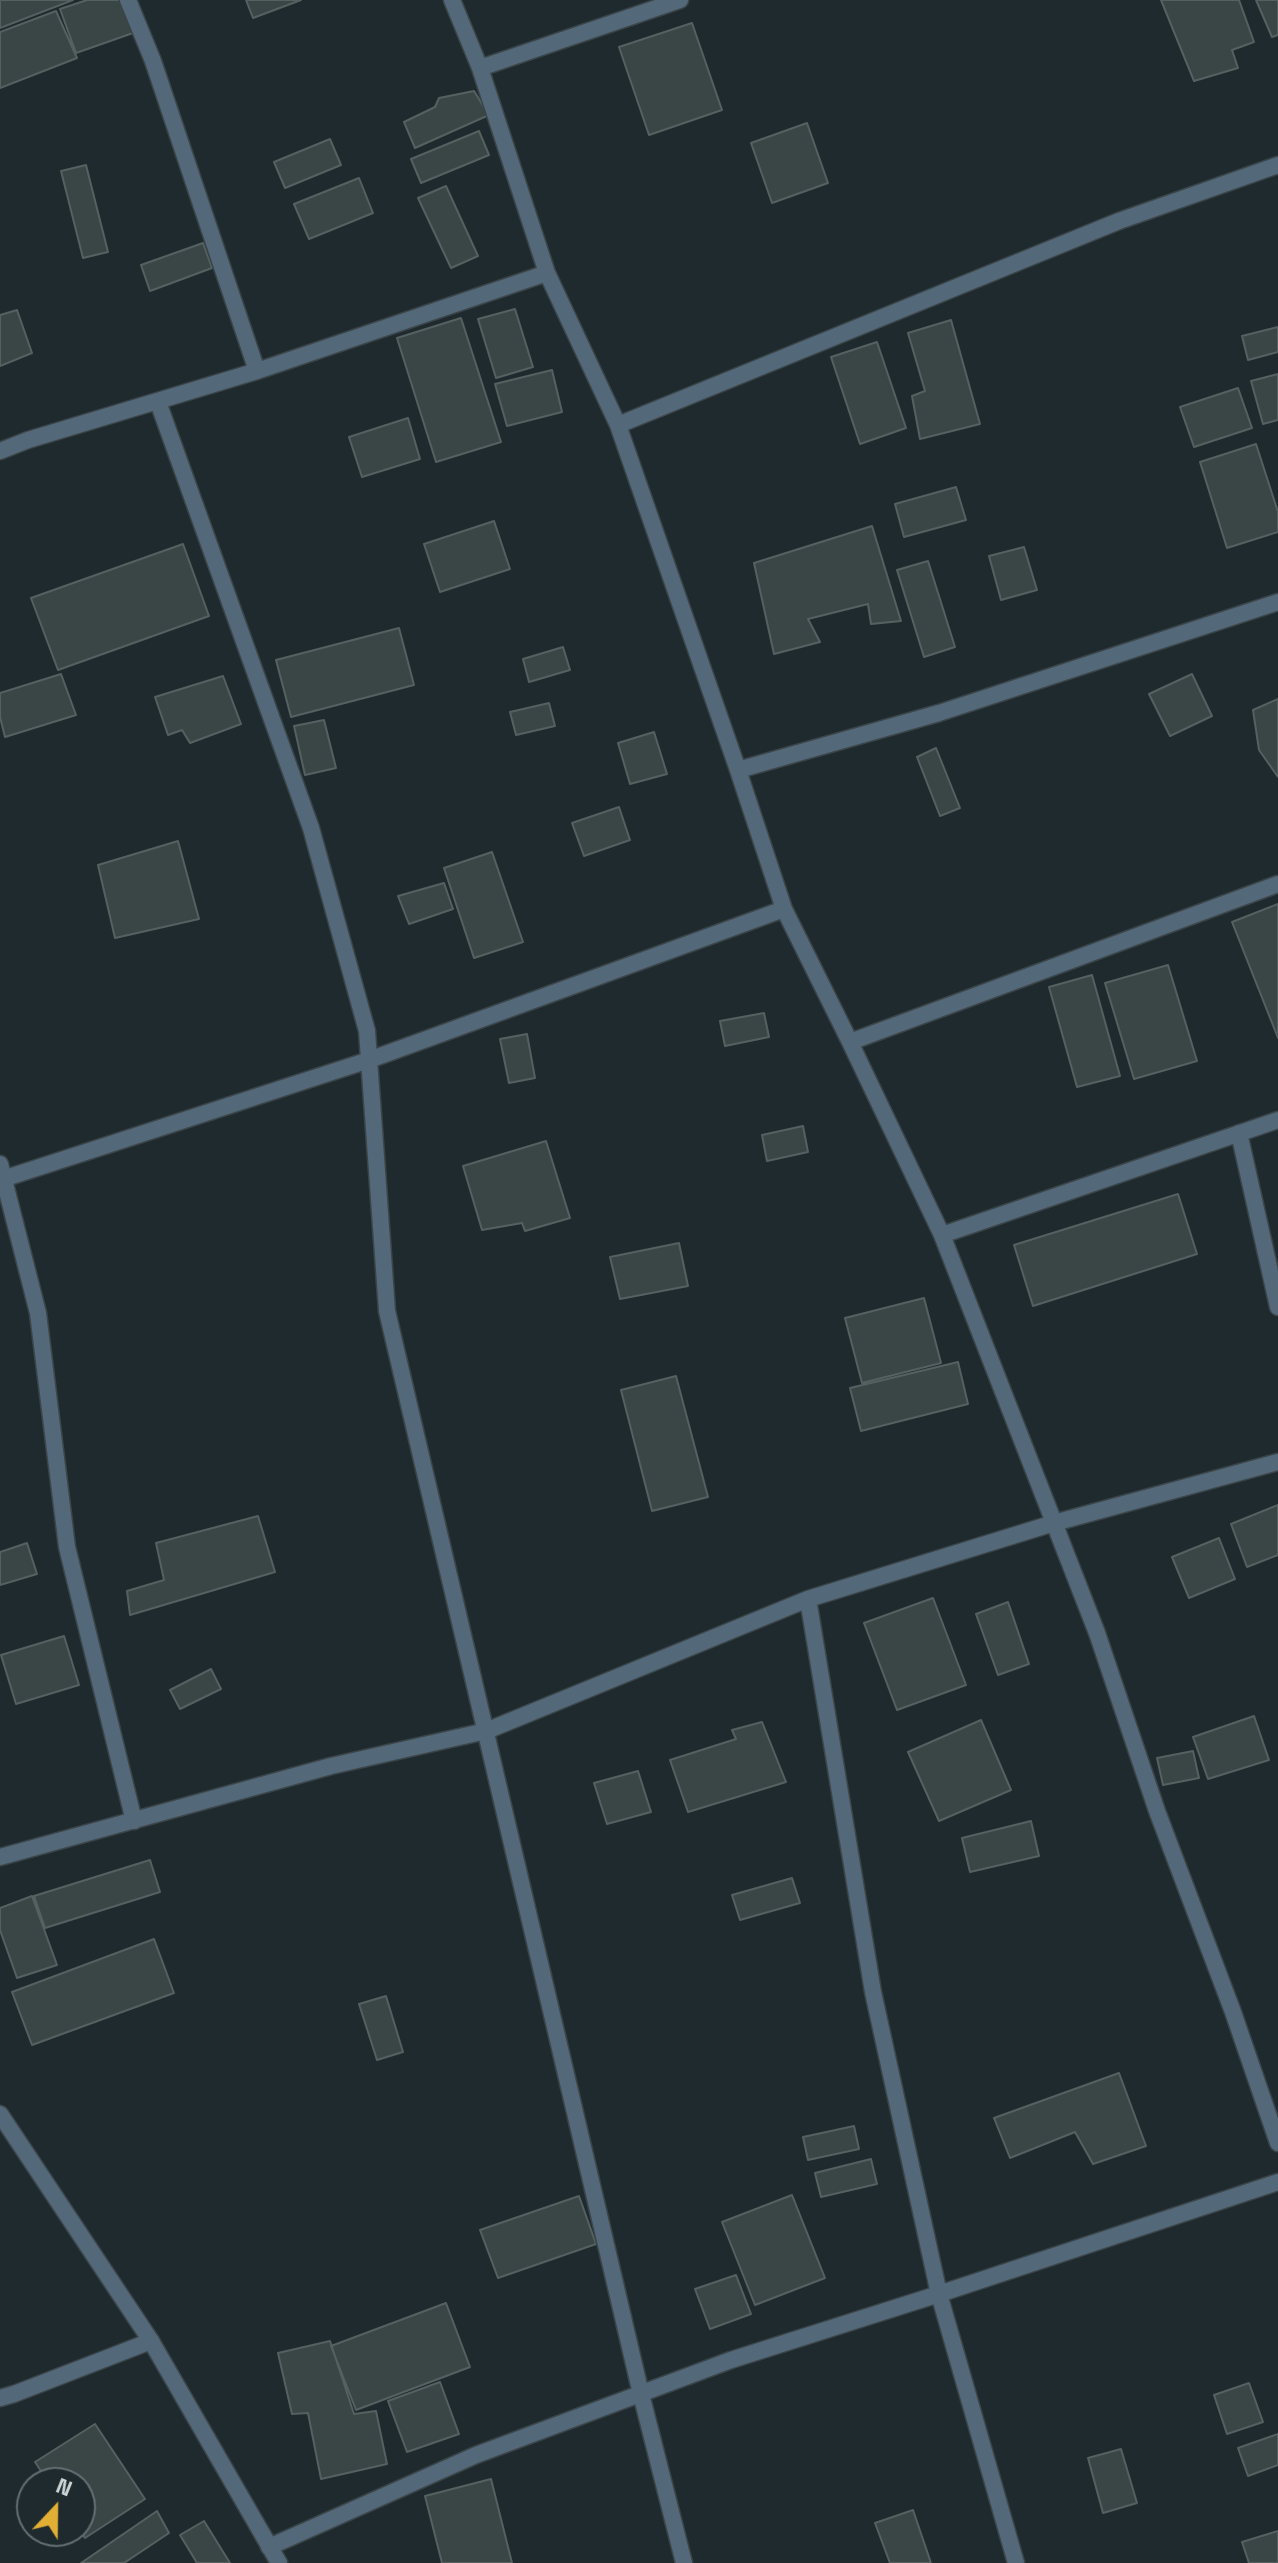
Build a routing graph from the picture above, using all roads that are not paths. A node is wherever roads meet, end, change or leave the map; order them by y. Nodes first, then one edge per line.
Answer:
1 (128, 0) edge
2 (452, 0) edge
3 (680, 0) edge
4 (480, 68) junction
5 (1278, 165) edge
6 (547, 273) junction
7 (257, 371) junction
8 (158, 402) junction
9 (618, 425) junction
10 (0, 451) edge
11 (1278, 602) edge
12 (738, 770) junction
13 (1278, 884) edge
14 (784, 909) junction
15 (850, 1042) junction
16 (369, 1060) junction
17 (1278, 1120) edge
18 (1239, 1133) junction
19 (1, 1174) edge
20 (942, 1235) junction
21 (1278, 1307) edge
22 (1278, 1462) edge
23 (1054, 1523) junction
24 (808, 1599) junction
25 (486, 1731) junction
26 (134, 1821) junction
27 (0, 1857) edge
28 (0, 2114) edge
29 (1278, 2143) edge
30 (1278, 2182) edge
31 (939, 2294) junction
32 (151, 2341) junction
33 (641, 2394) junction
34 (0, 2398) edge
35 (269, 2547) junction
36 (279, 2563) edge
37 (684, 2563) edge
38 (1016, 2563) edge

1 - 7 street
2 - 4 street
3 - 4 street
4 - 6 street
5 - 9 street
6 - 7 street
6 - 9 street
7 - 8 street
8 - 10 street
8 - 16 street
9 - 12 street
11 - 12 street
12 - 14 street
13 - 15 street
14 - 15 street
14 - 16 street
15 - 20 street
16 - 19 street
16 - 25 street
17 - 18 street
18 - 20 street
18 - 21 street
19 - 26 street
20 - 23 street
22 - 23 street
23 - 24 street
23 - 29 street
24 - 25 street
24 - 31 street
25 - 26 street
25 - 33 street
26 - 27 street
28 - 32 street
30 - 31 street
31 - 33 street
31 - 38 street
32 - 34 street
32 - 35 street
33 - 35 street
33 - 37 street
35 - 36 street

